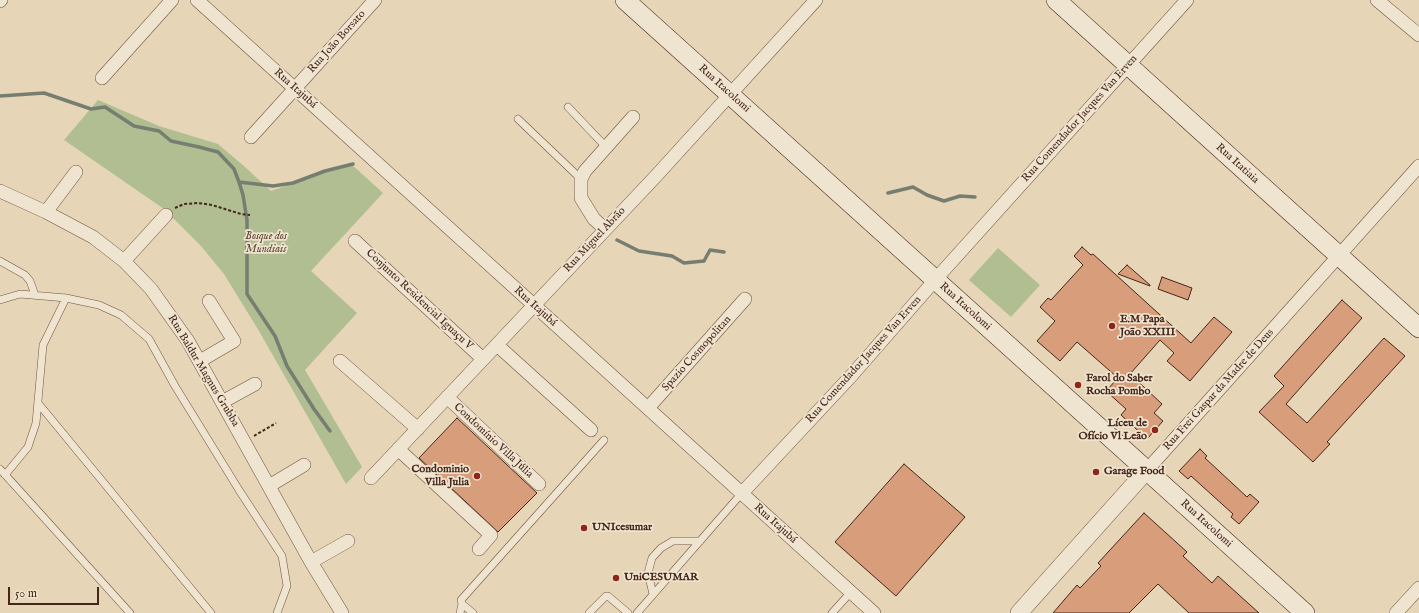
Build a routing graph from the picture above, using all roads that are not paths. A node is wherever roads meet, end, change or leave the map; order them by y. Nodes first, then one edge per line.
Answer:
1 (172, 0) edge
2 (197, 0) edge
3 (375, 0) edge
4 (625, 0) edge
5 (816, 0) edge
6 (1056, 0) edge
7 (1187, 0) edge
8 (1377, 0) edge
9 (1419, 35) edge
10 (1128, 66) junction
11 (102, 78) dead end
12 (295, 89) junction
13 (730, 94) junction
14 (568, 107) dead end
15 (633, 117) dead end
16 (518, 119) dead end
17 (252, 137) dead end
18 (606, 147) junction
19 (1419, 166) edge
20 (76, 172) dead end
21 (581, 179) junction
22 (0, 191) edge
23 (46, 212) junction
24 (166, 215) road end
25 (605, 229) junction
26 (355, 241) dead end
27 (1339, 256) junction
28 (124, 261) junction
29 (0, 262) edge
30 (935, 280) junction
31 (35, 295) junction
32 (66, 298) junction
33 (745, 299) dead end
34 (0, 300) edge
35 (209, 301) dead end
36 (534, 305) junction
37 (1419, 328) edge
38 (497, 344) junction
39 (483, 359) junction
40 (200, 361) junction
41 (340, 361) dead end
42 (254, 384) dead end
43 (447, 397) junction
44 (222, 402) junction
45 (38, 403) junction
46 (648, 408) junction
47 (418, 429) junction
48 (591, 430) dead end
49 (604, 440) dead end
50 (398, 449) junction
51 (304, 465) dead end
52 (1147, 470) junction
53 (2, 472) edge
54 (371, 478) dead end
55 (539, 484) dead end
56 (269, 486) junction
57 (742, 494) junction
58 (700, 541) junction
59 (348, 542) dead end
60 (479, 549) dead end
61 (311, 562) junction
62 (1419, 588) edge
63 (851, 592) junction
64 (653, 594) junction
65 (462, 604) junction
66 (130, 613) edge
67 (211, 613) edge
68 (277, 613) edge
69 (342, 613) edge
70 (460, 613) edge
71 (473, 613) edge
72 (589, 613) edge
73 (628, 613) edge
74 (637, 613) edge
75 (832, 613) edge
76 (874, 613) edge
77 (1019, 613) edge
78 (1305, 613) edge
79 (1396, 613) edge

1 - 11 street
2 - 12 street, Rua Itajubá
3 - 12 street, Rua João Borsato
4 - 13 main road, Rua Itacolomi
5 - 13 street, Rua Miguel Abrão
6 - 10 main road, Rua Itatiaia
7 - 10 street, Rua Comendador Jacques Van Erven
8 - 9 street
10 - 27 main road, Rua Itatiaia
10 - 30 street, Rua Comendador Jacques Van Erven
12 - 17 street, Rua João Borsato
12 - 36 street, Rua Itajubá
13 - 25 street, Rua Miguel Abrão
13 - 30 main road, Rua Itacolomi
14 - 18 lane
15 - 18 street
16 - 21 lane
18 - 21 street
19 - 27 street, Rua Frei Gaspar da Madre de Deus
20 - 23 street
21 - 25 street
22 - 23 street, Rua Baldur Magnus Grubba
23 - 28 street, Rua Baldur Magnus Grubba
24 - 28 street
25 - 36 street, Rua Miguel Abrão
26 - 39 street, Conjunto Residencial Iguaçu V
27 - 37 main road, Rua Itatiaia
27 - 52 street, Rua Frei Gaspar da Madre de Deus
28 - 40 street, Rua Baldur Magnus Grubba
29 - 31 lane
30 - 52 main road, Rua Itacolomi
30 - 57 street, Rua Comendador Jacques Van Erven
31 - 32 lane
31 - 34 lane
32 - 45 lane
32 - 68 lane
33 - 46 street, Spazio Cosmopolitan
35 - 40 street
36 - 38 street, Rua Miguel Abrão
36 - 46 street, Rua Itajubá
38 - 39 street, Rua Miguel Abrão
38 - 48 street
39 - 43 street, Rua Miguel Abrão
40 - 44 street, Rua Baldur Magnus Grubba
41 - 47 street
42 - 44 street
43 - 47 street, Rua Miguel Abrão
43 - 55 street, Condomínio Villa Júlia
44 - 56 street, Rua Baldur Magnus Grubba
45 - 53 lane
45 - 67 lane
46 - 57 street, Rua Itajubá
47 - 50 street, Rua Miguel Abrão
49 - 65 lane
50 - 54 street, Rua Miguel Abrão
50 - 60 street
51 - 56 street
52 - 77 street, Rua Frei Gaspar da Madre de Deus
52 - 78 main road, Rua Itacolomi
53 - 66 lane
56 - 61 street, Rua Baldur Magnus Grubba
57 - 58 lane, Rua Comendador Jacques Van Erven
57 - 63 street, Rua Itajubá
58 - 64 lane, Rua Comendador Jacques Van Erven
58 - 64 lane
59 - 61 street
61 - 69 street, Rua Baldur Magnus Grubba
62 - 79 street
63 - 75 lane
63 - 76 street, Rua Itajubá
64 - 74 lane, Rua Comendador Jacques Van Erven
65 - 70 lane
65 - 71 lane
72 - 73 lane

